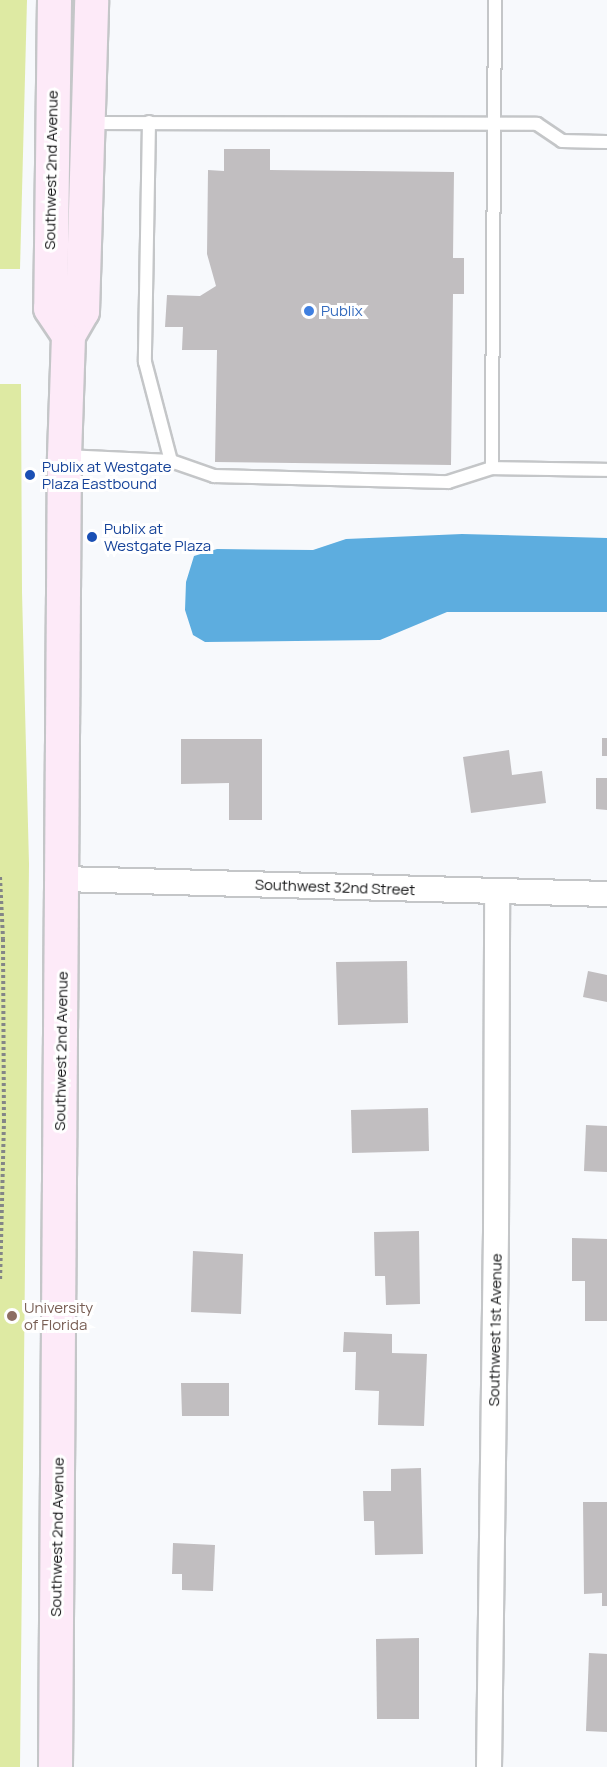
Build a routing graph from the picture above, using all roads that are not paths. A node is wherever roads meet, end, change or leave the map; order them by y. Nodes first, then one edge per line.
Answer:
1 (54, 0) edge
2 (91, 0) edge
3 (495, 0) edge
4 (148, 122) junction
5 (88, 123) junction
6 (494, 123) junction
7 (607, 142) edge
8 (68, 335) junction
9 (64, 456) junction
10 (171, 461) junction
11 (492, 468) junction
12 (607, 470) edge
13 (63, 879) junction
14 (496, 892) junction
15 (607, 894) edge
16 (55, 1767) edge
17 (489, 1767) edge

1 - 8 main road, Southwest 2nd Avenue
2 - 5 main road, Southwest 2nd Avenue
3 - 6 lane
4 - 5 lane
4 - 6 lane
4 - 10 lane
5 - 8 main road, Southwest 2nd Avenue
6 - 7 lane
6 - 11 lane
8 - 9 main road, Southwest 2nd Avenue
9 - 10 lane
9 - 13 main road, Southwest 2nd Avenue
10 - 11 lane
11 - 12 lane
13 - 14 street, Southwest 32nd Street
13 - 16 main road, Southwest 2nd Avenue
14 - 15 street, Southwest 32nd Street
14 - 17 street, Southwest 1st Avenue

